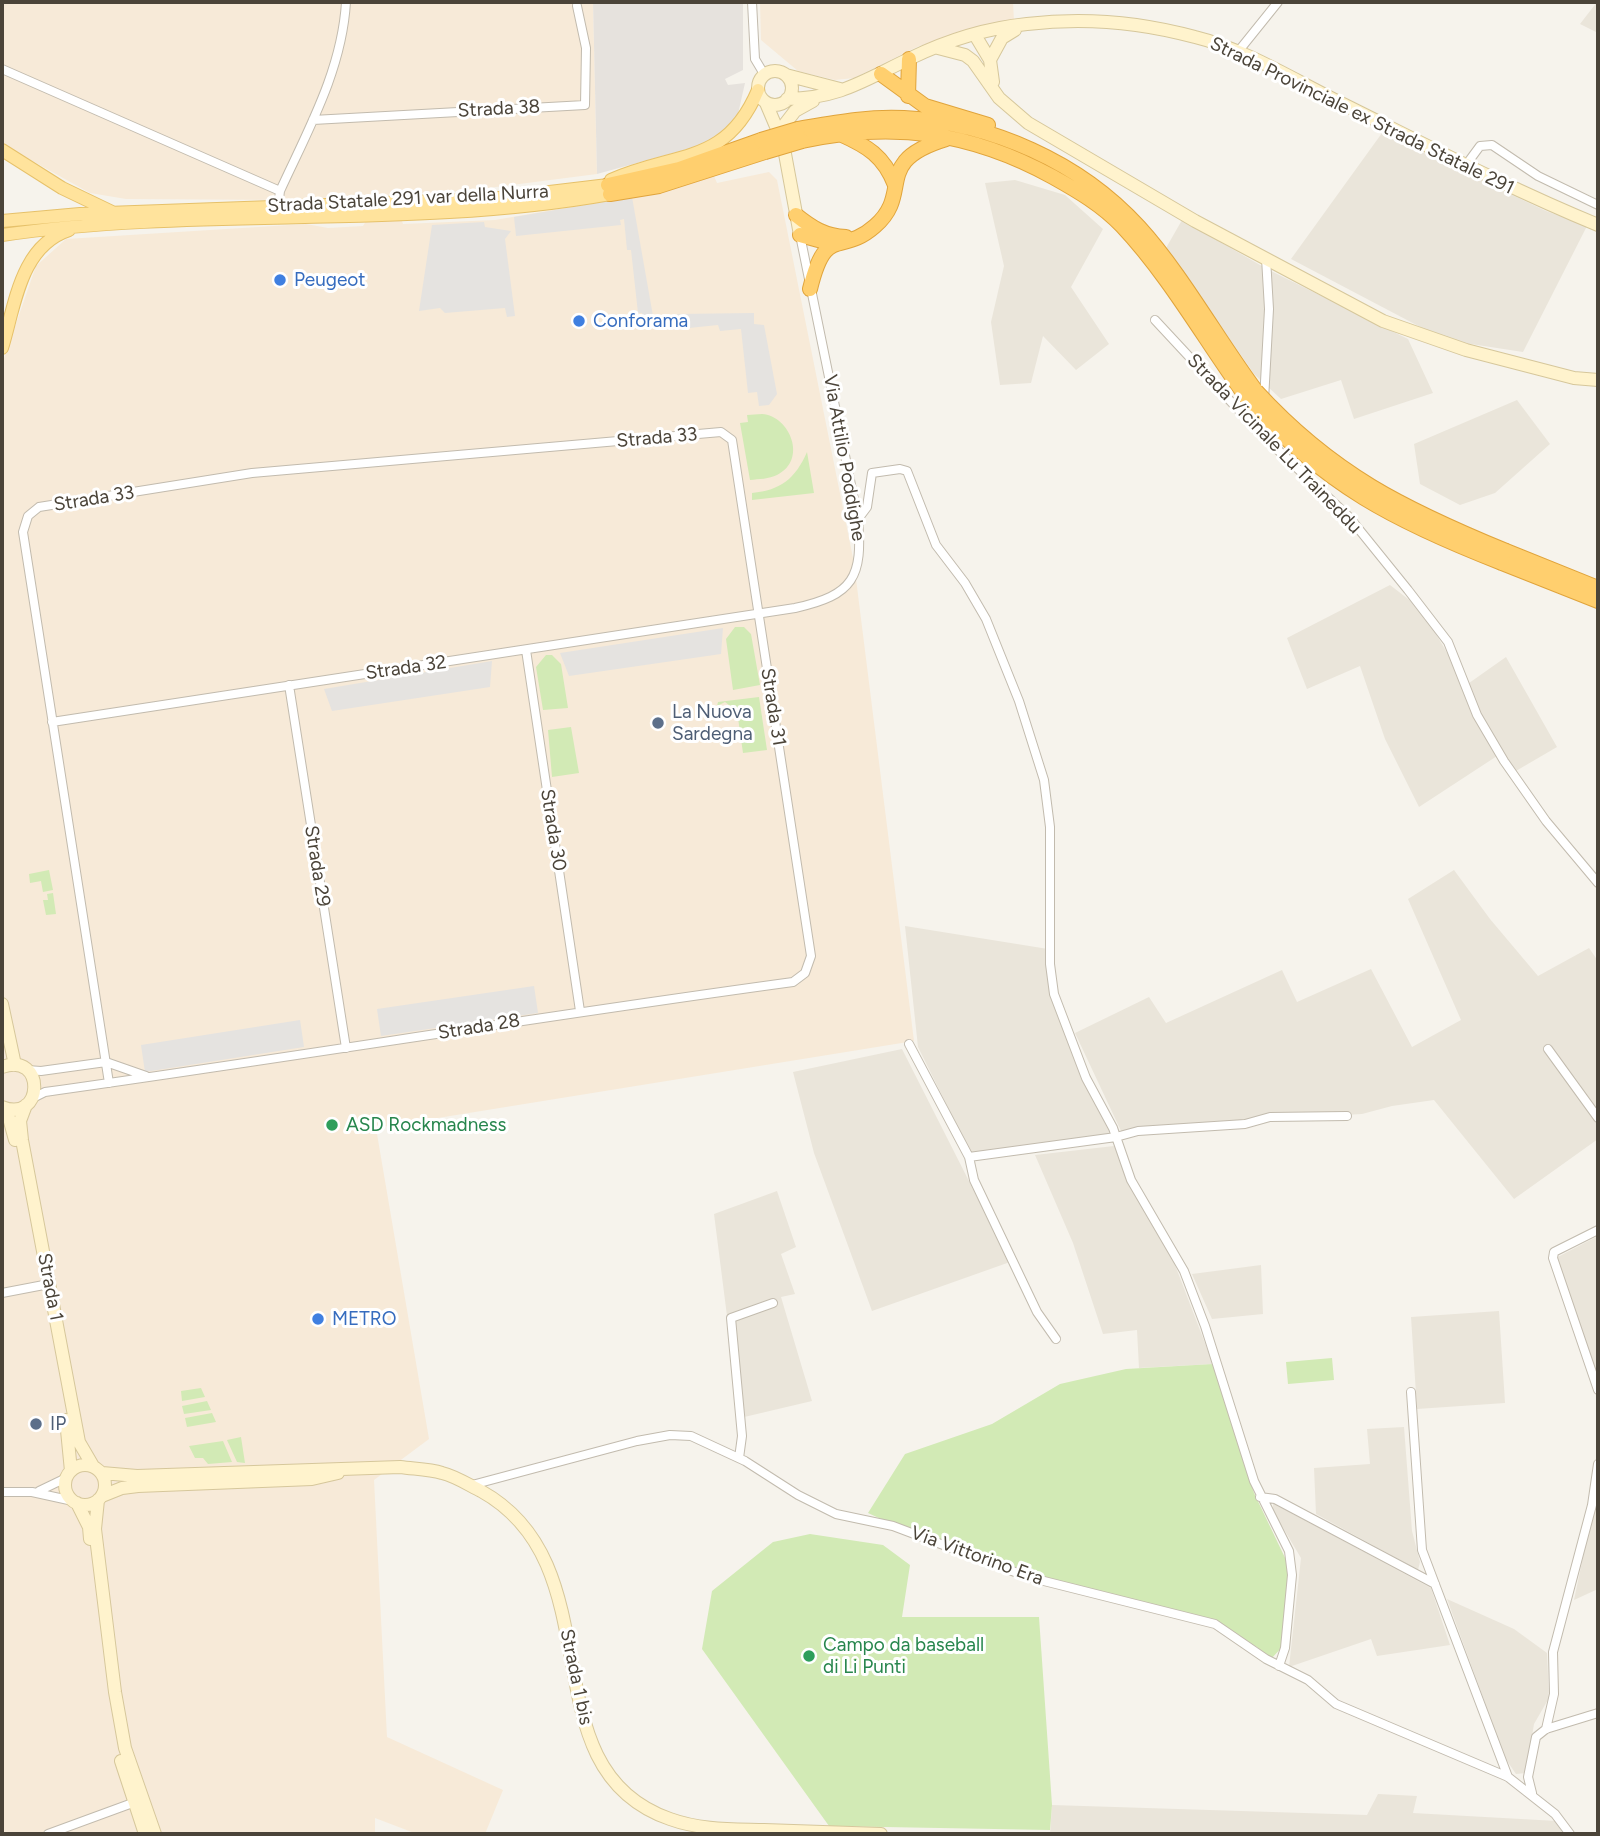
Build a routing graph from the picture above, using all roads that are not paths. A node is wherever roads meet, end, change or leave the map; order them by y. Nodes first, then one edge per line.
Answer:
1 (346, 2) edge
2 (752, 2) edge
3 (1278, 2) edge
4 (577, 6) dead end
5 (1025, 24) junction
6 (975, 35) junction
7 (934, 47) junction
8 (1237, 53) junction
9 (909, 59) junction
10 (986, 65) junction
11 (2, 69) edge
12 (764, 74) junction
13 (881, 74) junction
14 (786, 75) junction
15 (841, 89) junction
16 (758, 90) junction
17 (908, 96) junction
18 (820, 98) junction
19 (786, 100) junction
20 (766, 103) junction
21 (313, 120) junction
22 (795, 131) junction
23 (838, 133) junction
24 (951, 138) junction
25 (1013, 140) junction
26 (783, 143) junction
27 (2, 150) edge
28 (1466, 165) junction
29 (895, 185) junction
30 (605, 188) junction
31 (280, 191) junction
32 (1598, 205) edge
33 (278, 207) junction
34 (115, 214) junction
35 (796, 215) junction
36 (2, 221) edge
37 (1598, 225) edge
38 (82, 227) junction
39 (2, 235) edge
40 (800, 235) junction
41 (851, 238) junction
42 (833, 244) junction
43 (1266, 258) junction
44 (810, 289) junction
45 (1155, 320) dead end
46 (2, 348) edge
47 (1598, 380) edge
48 (1252, 395) junction
49 (1261, 434) junction
50 (732, 440) joint
51 (858, 519) junction
52 (1504, 557) junction
53 (1598, 587) edge
54 (1598, 601) edge
55 (759, 614) junction
56 (526, 650) junction
57 (289, 685) junction
58 (52, 722) junction
59 (1598, 883) edge
60 (805, 973) joint
61 (2, 1004) edge
62 (580, 1011) junction
63 (909, 1044) dead end
64 (346, 1048) junction
65 (1549, 1049) dead end
66 (106, 1062) junction
67 (2, 1067) edge
68 (21, 1067) junction
69 (150, 1078) junction
70 (110, 1083) junction
71 (29, 1102) junction
72 (2, 1108) edge
73 (1347, 1116) dead end
74 (1598, 1118) edge
75 (1116, 1137) junction
76 (969, 1157) junction
77 (1598, 1230) edge
78 (45, 1284) junction
79 (2, 1293) edge
80 (773, 1303) dead end
81 (1056, 1339) dead end
82 (1598, 1390) edge
83 (1410, 1392) dead end
84 (739, 1458) junction
85 (1598, 1464) edge
86 (352, 1469) junction
87 (97, 1470) junction
88 (69, 1475) junction
89 (471, 1486) junction
90 (2, 1492) edge
91 (32, 1492) junction
92 (1260, 1497) junction
93 (100, 1498) junction
94 (75, 1502) junction
95 (1435, 1584) junction
96 (1279, 1665) junction
97 (1598, 1713) edge
98 (1546, 1729) junction
99 (1508, 1777) junction
100 (1532, 1793) junction
101 (138, 1801) junction
102 (48, 1834) edge
103 (145, 1834) edge
104 (156, 1834) edge
105 (881, 1834) edge
106 (1570, 1834) edge

1 - 21 street
2 - 12 street
3 - 8 street
4 - 21 street, Strada 38
5 - 6 street, Strada Provinciale ex Strada Statale 291
5 - 8 street, Strada Provinciale ex Strada Statale 291
5 - 10 street
6 - 7 street, Strada Provinciale ex Strada Statale 291
6 - 10 street
7 - 9 street, Strada Provinciale ex Strada Statale 291
7 - 10 street
8 - 28 street, Strada Provinciale ex Strada Statale 291
9 - 13 street, Strada Provinciale ex Strada Statale 291
9 - 17 highway
10 - 43 street
11 - 31 street
12 - 14 street
12 - 16 street
13 - 15 street, Strada Provinciale ex Strada Statale 291
13 - 17 highway
14 - 15 street
14 - 19 street
15 - 18 street, Strada Provinciale ex Strada Statale 291
16 - 20 street
16 - 30 main road
17 - 25 highway
18 - 19 street, Strada Provinciale ex Strada Statale 291
18 - 22 street
19 - 20 street
19 - 22 street
20 - 26 street
21 - 31 street
22 - 23 highway, Strada Statale 291 var della Nurra
22 - 25 highway, Strada Statale 291 var della Nurra
22 - 26 street
22 - 30 highway, Strada Statale 291 var della Nurra, bridge
23 - 24 highway, Strada Statale 291 var della Nurra
23 - 29 highway
24 - 29 highway
24 - 48 highway, Strada Statale 291 var della Nurra
25 - 48 highway, Strada Statale 291 var della Nurra
26 - 35 street
27 - 34 main road
28 - 32 street
28 - 37 street, Strada Provinciale ex Strada Statale 291
29 - 41 highway
30 - 33 main road, Strada Statale 291 var della Nurra
30 - 38 main road, Strada Statale 291 var della Nurra
31 - 33 street
33 - 34 main road, Strada Statale 291 var della Nurra
34 - 36 main road, Strada Statale 291 var della Nurra
35 - 40 street
35 - 41 highway
38 - 39 main road, Strada Statale 291 var della Nurra
38 - 46 main road
40 - 42 highway
40 - 44 street, Via Attilio Poddighe
41 - 42 highway
42 - 44 highway
43 - 47 street
43 - 49 street
44 - 51 street, Via Attilio Poddighe
45 - 49 street, Strada Vicinale Lu Traineddu
48 - 52 highway, Strada Statale 291 var della Nurra, bridge
49 - 59 street, Strada Vicinale Lu Traineddu
50 - 55 street, Strada 31
50 - 58 street, Strada 33
51 - 55 street, Via Attilio Poddighe
51 - 75 street
52 - 53 highway, Strada Statale 291 var della Nurra
52 - 54 highway, Strada Statale 291 var della Nurra
55 - 56 street, Strada 32
55 - 60 street, Strada 31
56 - 57 street, Strada 32
56 - 62 street, Strada 30
57 - 58 street, Strada 32
57 - 64 street, Strada 29
58 - 66 street, Strada 33
60 - 62 street, Strada 28
61 - 68 street
62 - 64 street, Strada 28
63 - 76 street
64 - 69 street, Strada 28
65 - 74 street
66 - 68 street, Strada 28
66 - 69 street, Strada 28
66 - 70 street, Strada 33
67 - 68 street
68 - 71 street, Strada 1
69 - 70 street, Strada 28
70 - 71 street, Strada 28
71 - 72 street
71 - 78 street, Strada 1
72 - 78 street, Strada 1
73 - 75 street
75 - 76 street
75 - 92 street
76 - 81 street
77 - 82 street
78 - 79 street
78 - 87 street, Strada 1
78 - 88 street, Strada 1
80 - 84 street
83 - 95 street
84 - 89 street, Via Vittorino Era
84 - 96 street, Via Vittorino Era
85 - 98 street
86 - 87 street, Strada 1 bis
86 - 89 street, Strada 1 bis
86 - 93 street, Strada 1 bis
87 - 88 street
87 - 93 street
88 - 91 street
88 - 94 street
89 - 105 street, Strada 1 bis
90 - 91 street
91 - 94 street
92 - 95 street
92 - 96 street
93 - 94 street
93 - 101 street
94 - 101 street
95 - 99 street
96 - 99 street, Via Vittorino Era
97 - 98 street
98 - 100 street
99 - 100 street, Via Vittorino Era
100 - 106 street, Via Vittorino Era
101 - 102 street
101 - 103 street
101 - 104 street

